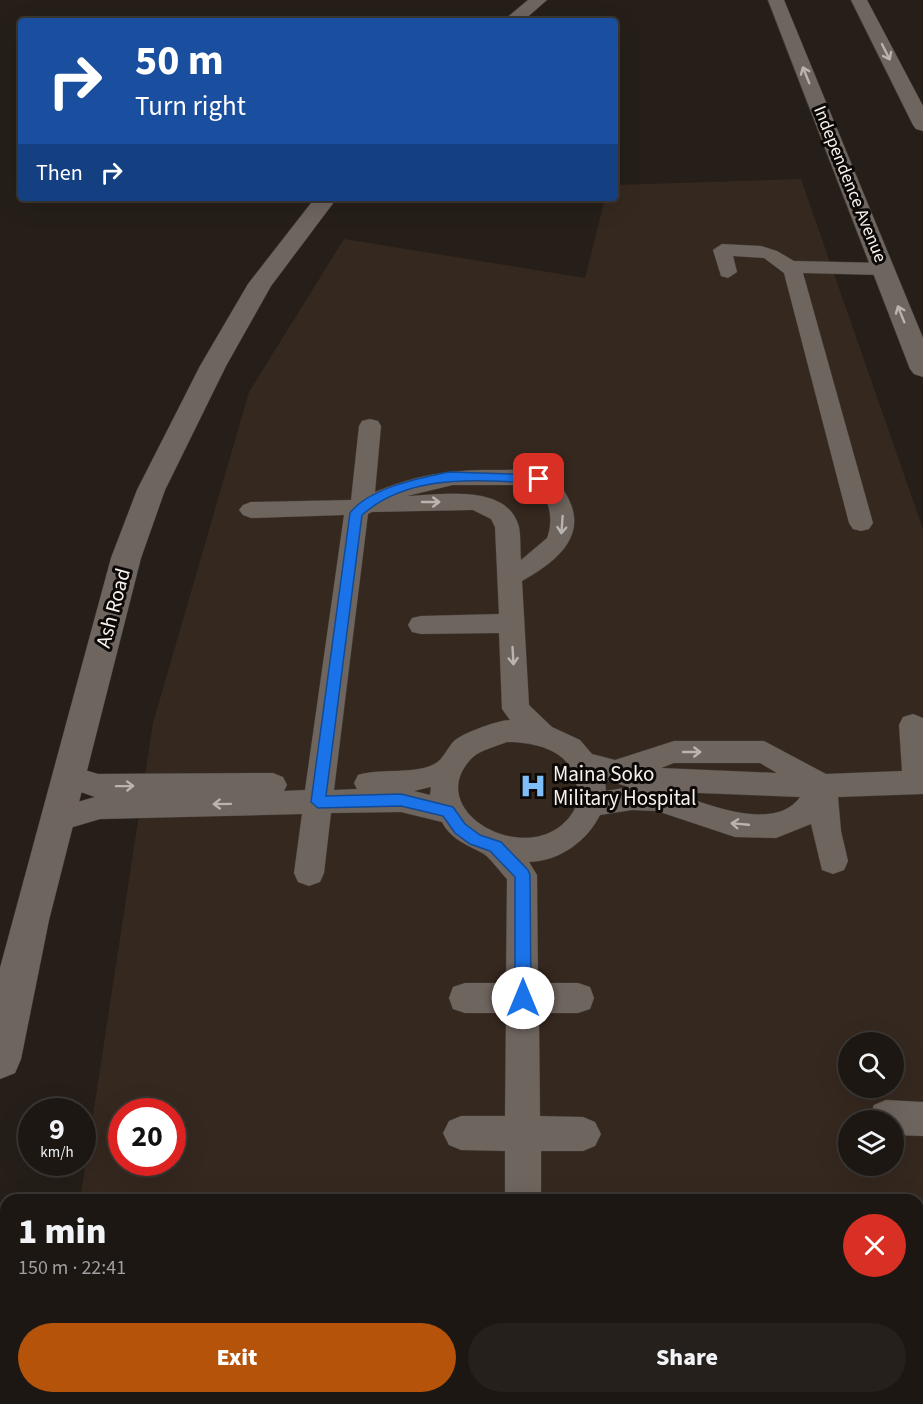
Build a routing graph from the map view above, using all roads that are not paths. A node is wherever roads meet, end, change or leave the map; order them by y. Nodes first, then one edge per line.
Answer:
1 (538, 0) edge
2 (776, 0) edge
3 (859, 0) edge
4 (516, 18) edge
5 (923, 125) edge
6 (324, 201) edge
7 (790, 267) junction
8 (883, 268) junction
9 (728, 272) dead end
10 (923, 369) edge
11 (370, 426) dead end
12 (367, 504) junction
13 (251, 510) dead end
14 (861, 523) dead end
15 (510, 577) junction
16 (512, 623) junction
17 (421, 625) dead end
18 (913, 725) dead end
19 (543, 735) junction
20 (582, 762) junction
21 (447, 771) junction
22 (68, 776) junction
23 (920, 783) edge
24 (823, 786) junction
25 (319, 793) junction
26 (591, 805) junction
27 (447, 811) junction
28 (56, 820) junction
29 (784, 822) junction
30 (553, 844) junction
31 (496, 847) junction
32 (309, 873) dead end
33 (522, 875) junction
34 (465, 998) dead end
35 (523, 998) junction
36 (578, 998) dead end
37 (0, 1059) edge
38 (904, 1118) edge
39 (923, 1119) edge
40 (461, 1133) dead end
41 (523, 1134) junction
42 (583, 1134) dead end
43 (524, 1194) edge

1 - 4 main road
8 -> 2 main road, Independence Avenue
3 -> 5 main road
6 - 22 main road, Ash Road
7 - 8 lane
7 - 9 lane
7 - 14 lane
10 -> 8 main road, Independence Avenue
11 - 12 lane
12 - 13 lane
12 -> 15 lane
12 -> 15 lane
12 - 25 lane
15 - 16 lane
16 - 17 lane
16 -> 19 lane
18 - 23 lane
19 - 20 lane
19 - 21 lane
20 -> 24 lane
20 - 26 lane
21 - 25 lane
21 - 27 lane
22 -> 25 lane
22 - 28 main road, Ash Road
23 - 24 lane
24 - 29 lane
24 - 29 lane
25 - 27 lane
25 -> 28 lane
25 - 32 lane
29 -> 26 lane
26 - 30 lane
27 - 31 lane
28 - 37 main road, Ash Road
30 - 31 lane
30 - 33 lane
31 - 33 lane
33 - 35 lane
34 - 35 lane
35 - 36 lane
35 - 41 lane
38 - 39 lane
40 - 41 lane
41 - 42 lane
41 - 43 lane

